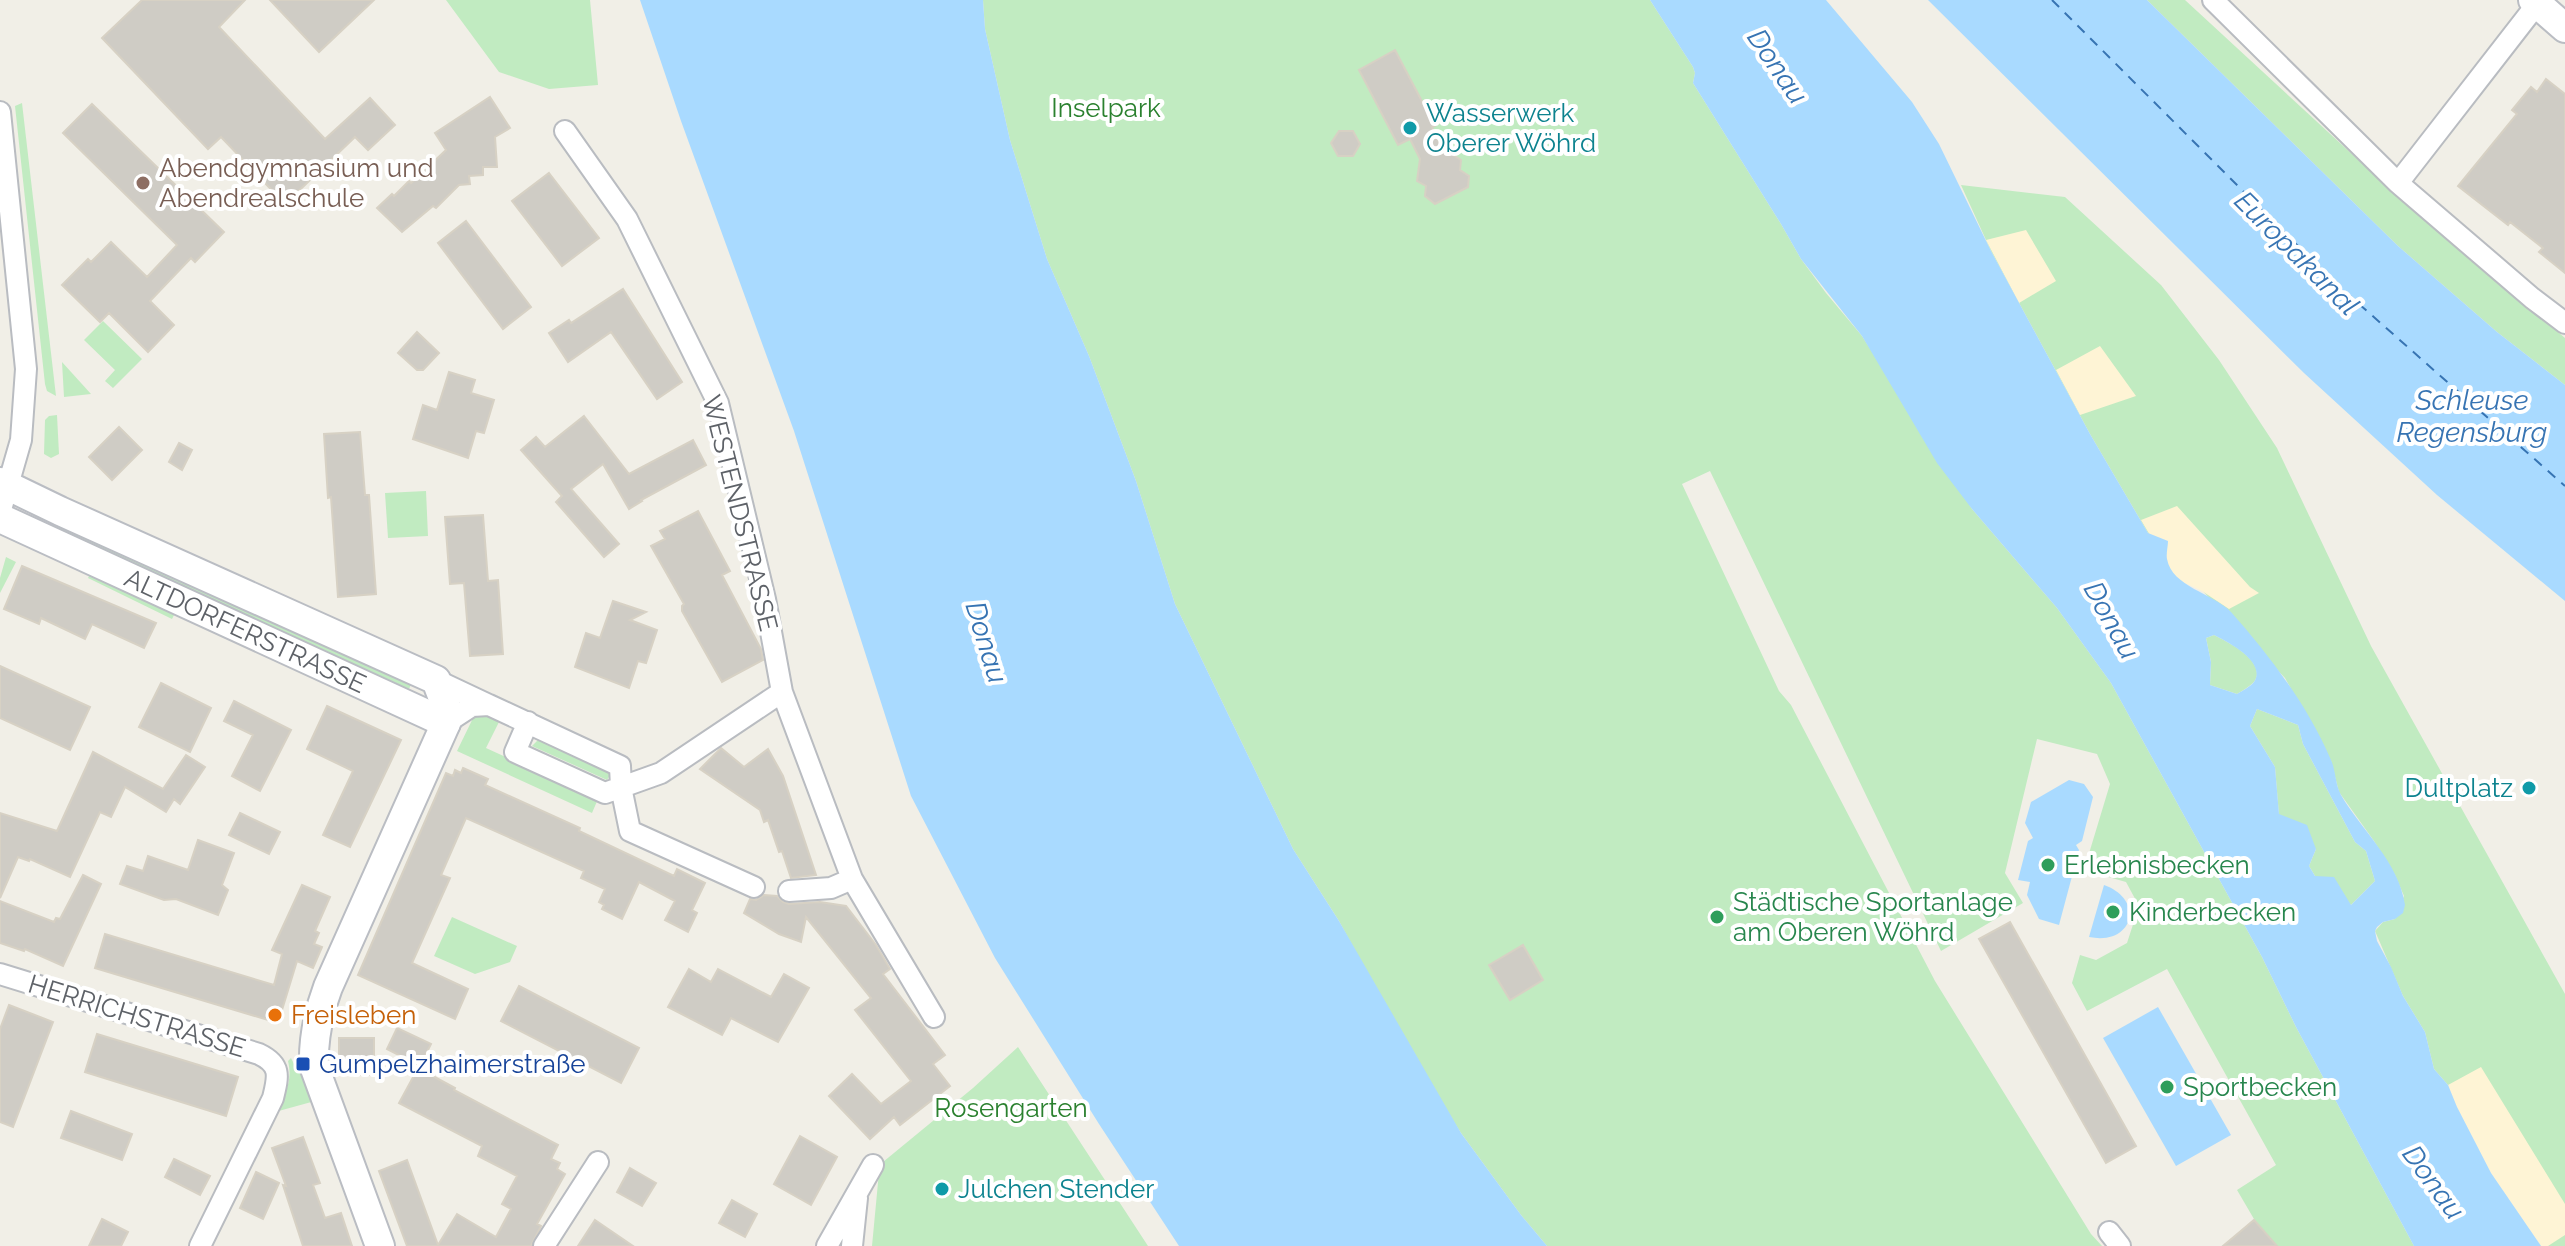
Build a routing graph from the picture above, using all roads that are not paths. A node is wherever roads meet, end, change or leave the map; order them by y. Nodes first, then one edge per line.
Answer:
1 (2213, 0) edge
2 (2535, 2) edge
3 (2565, 28) edge
4 (0, 112) edge
5 (565, 131) dead end
6 (2398, 183) junction
7 (5, 212) edge
8 (2565, 323) edge
9 (2, 500) edge
10 (436, 680) junction
11 (782, 692) junction
12 (489, 705) junction
13 (528, 722) junction
14 (446, 723) junction
15 (621, 787) junction
16 (852, 879) junction
17 (754, 887) dead end
18 (789, 891) dead end
19 (0, 974) edge
20 (934, 1017) dead end
21 (598, 1162) dead end
22 (873, 1165) dead end
23 (858, 1188) junction
24 (200, 1246) edge
25 (380, 1246) edge
26 (544, 1246) edge
27 (827, 1246) edge
28 (852, 1246) edge

1 - 6 street
2 - 3 street
2 - 6 street
4 - 7 street
5 - 11 street, WESTENDSTRASSE
6 - 8 street
7 - 9 street
9 - 10 street, ALTDORFERSTRASSE
9 - 14 street, ALTDORFERSTRASSE
10 - 12 street, ALTDORFERSTRASSE
10 - 14 street
11 - 15 street
11 - 16 street, WESTENDSTRASSE
12 - 13 street, ALTDORFERSTRASSE
12 - 14 street
13 - 15 street, ALTDORFERSTRASSE
13 - 15 street
14 - 25 street
15 - 17 street, ALTDORFERSTRASSE
16 - 18 street
16 - 20 street, WESTENDSTRASSE
19 - 24 street, HERRICHSTRASSE
21 - 26 street
22 - 23 street
23 - 27 street
23 - 28 street

